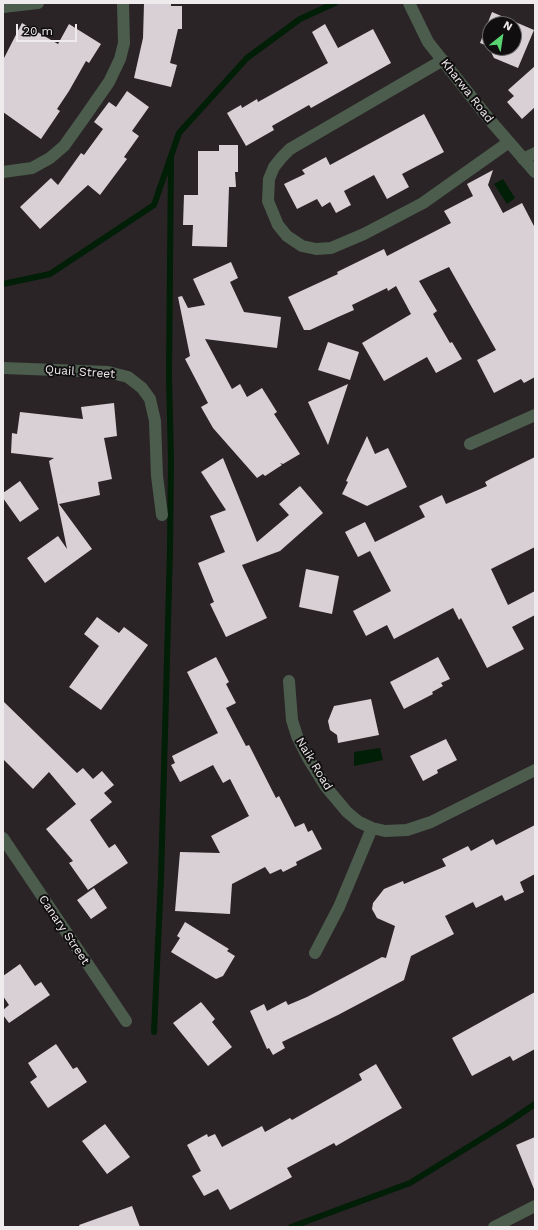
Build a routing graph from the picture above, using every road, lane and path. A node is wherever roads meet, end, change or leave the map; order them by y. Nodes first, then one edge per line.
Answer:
1 (38, 3) edge
2 (123, 3) edge
3 (409, 3) edge
4 (3, 7) edge
5 (443, 60) junction
6 (509, 142) junction
7 (535, 153) edge
8 (523, 159) junction
9 (3, 172) edge
10 (535, 172) edge
11 (3, 368) edge
12 (535, 415) edge
13 (470, 444) dead end
14 (162, 515) dead end
15 (289, 682) dead end
16 (535, 770) edge
17 (372, 828) junction
18 (3, 838) edge
19 (315, 953) dead end
20 (126, 1021) dead end
21 (535, 1206) edge
22 (494, 1227) edge

1 - 4 street
2 - 9 street
3 - 5 street, Kharwa Road
5 - 6 street, Kharwa Road
5 - 6 street
6 - 8 street, Kharwa Road
7 - 8 street
8 - 10 street, Kharwa Road
11 - 14 street, Quail Street
12 - 13 street
15 - 17 street, Naik Road
16 - 17 street, Naik Road
17 - 19 street
18 - 20 street, Canary Street
21 - 22 street

